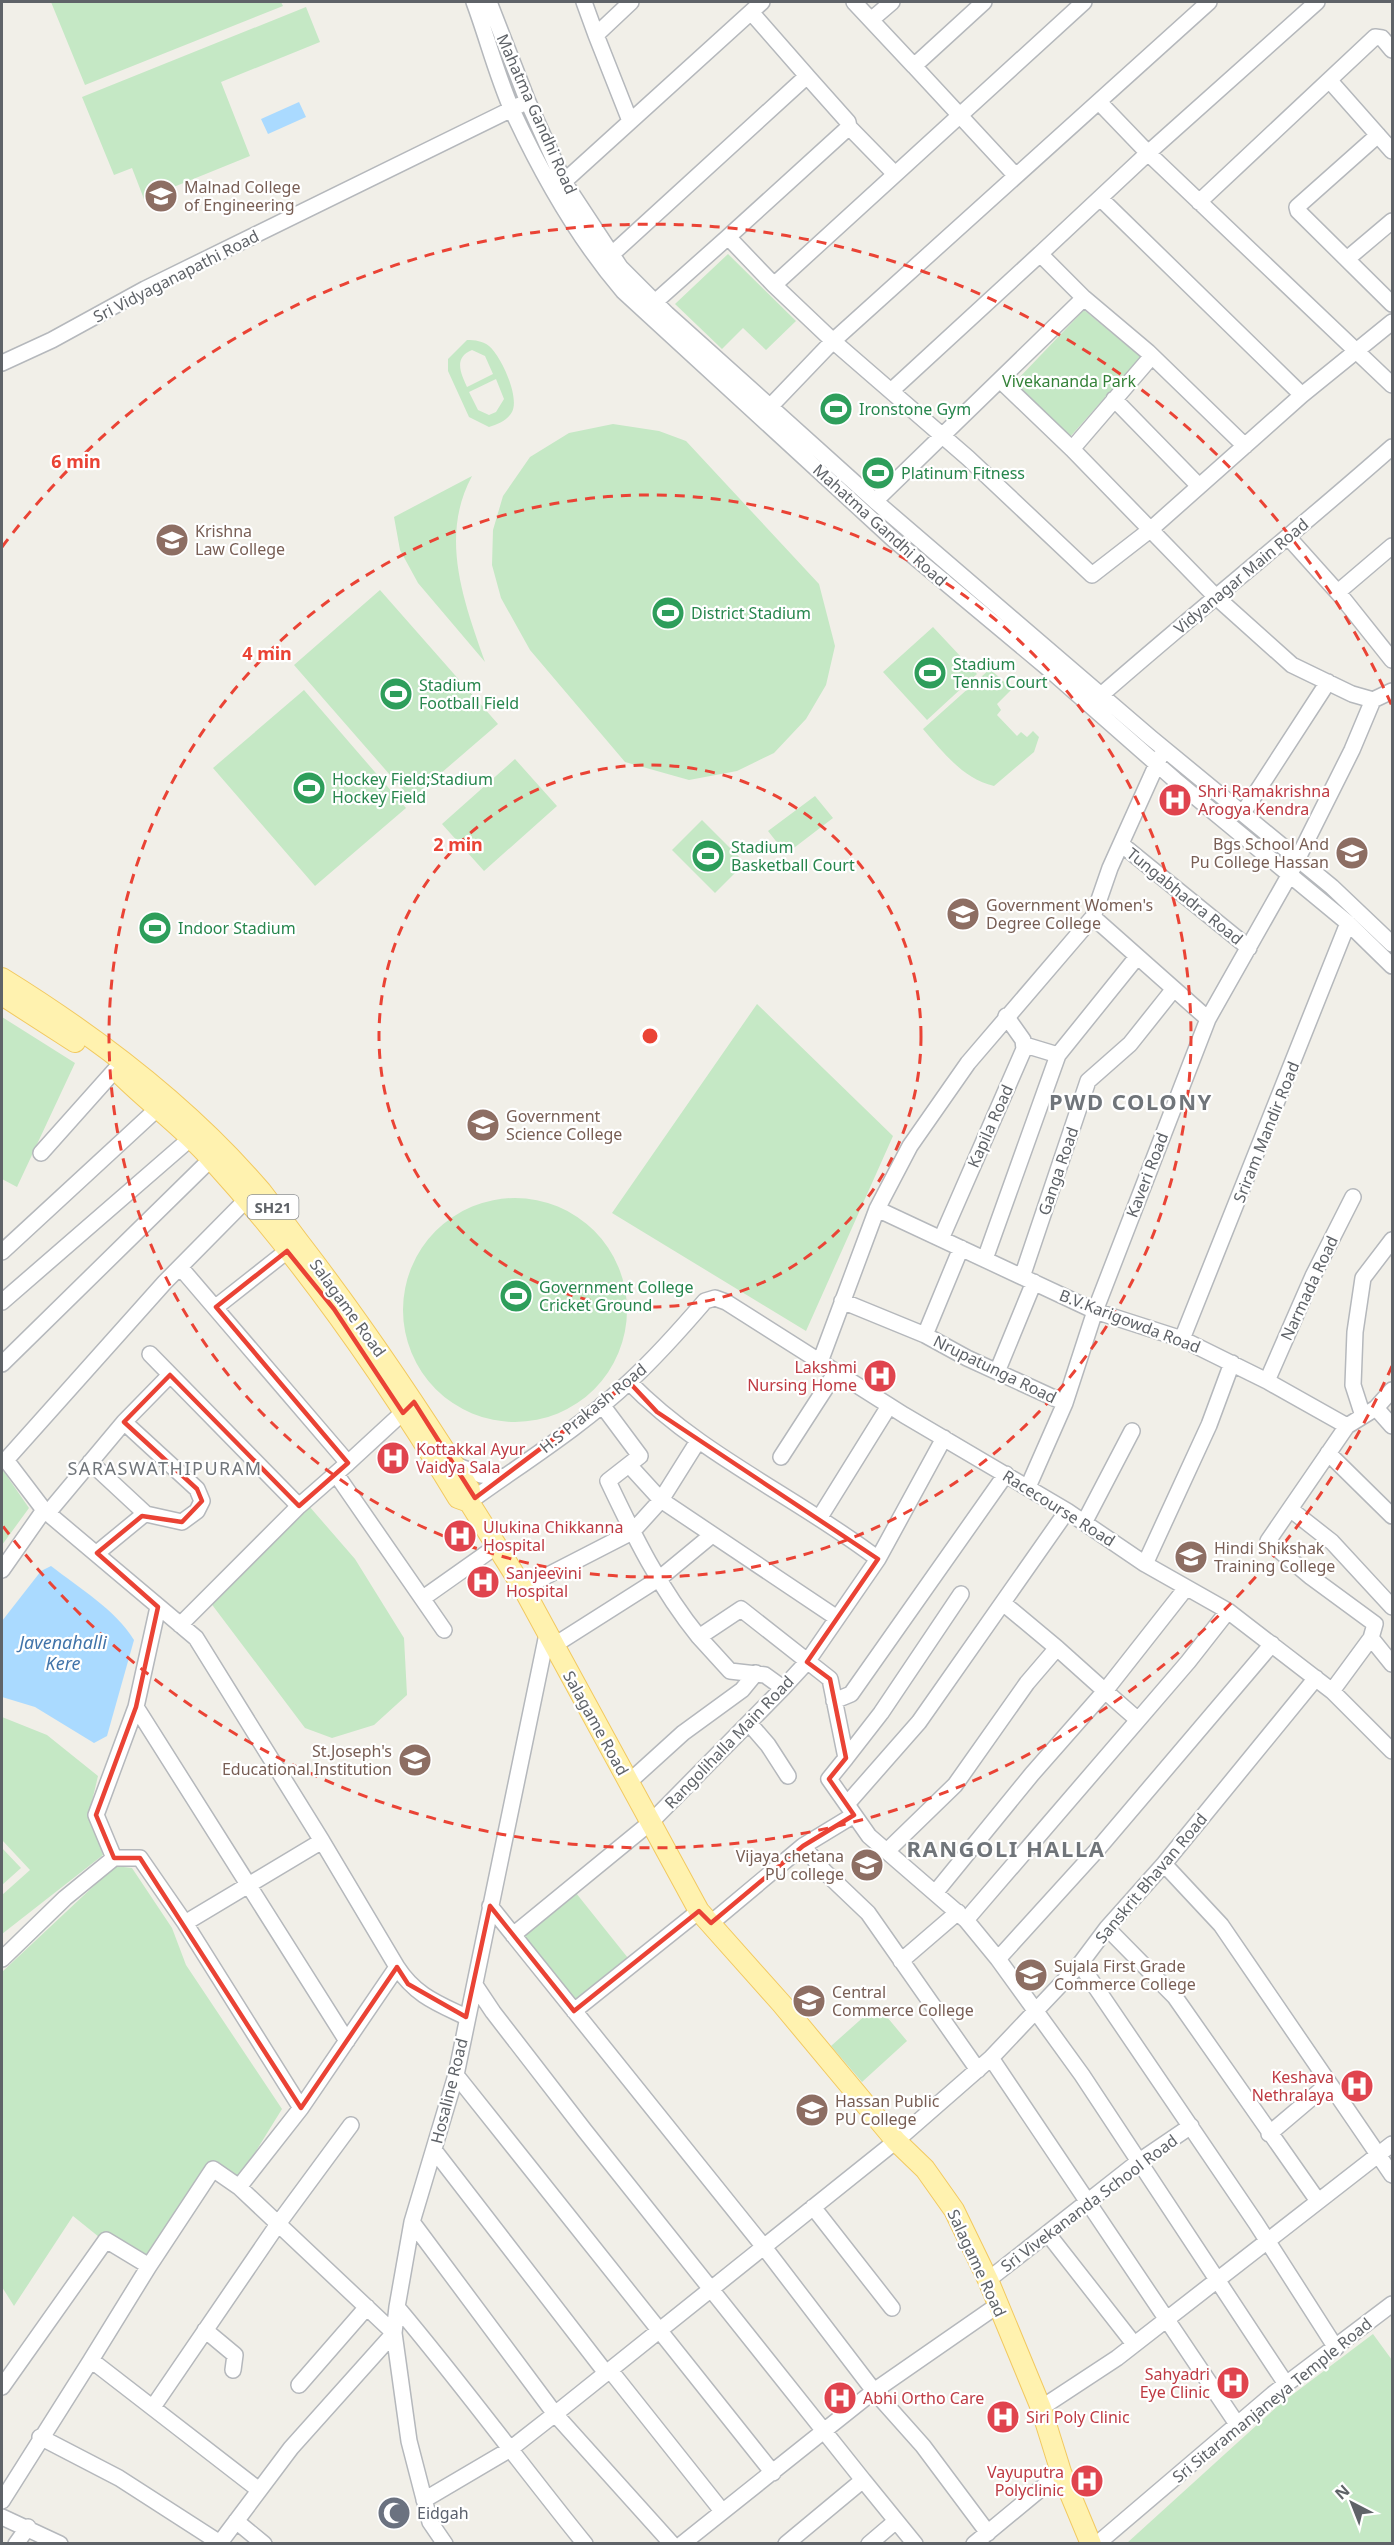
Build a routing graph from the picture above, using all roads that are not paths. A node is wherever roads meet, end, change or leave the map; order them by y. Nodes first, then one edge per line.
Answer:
1 (474, 2) edge
2 (489, 2) edge
3 (584, 2) edge
4 (631, 2) edge
5 (854, 2) edge
6 (892, 2) edge
7 (984, 2) edge
8 (1084, 2) edge
9 (1317, 2) edge
10 (1202, 4) edge
11 (757, 7) edge
12 (871, 20) junction
13 (596, 35) junction
14 (1392, 50) edge
15 (914, 66) junction
16 (807, 76) junction
17 (1330, 81) junction
18 (528, 102) junction
19 (1099, 102) junction
20 (512, 109) junction
21 (959, 116) junction
22 (630, 121) junction
23 (849, 127) junction
24 (1378, 135) junction
25 (1392, 151) edge
26 (1148, 153) junction
27 (895, 174) junction
28 (1015, 175) junction
29 (559, 187) junction
30 (1100, 198) junction
31 (1198, 202) junction
32 (1392, 221) edge
33 (728, 237) junction
34 (1040, 254) junction
35 (611, 255) junction
36 (1347, 259) junction
37 (774, 285) junction
38 (1084, 298) junction
39 (655, 302) junction
40 (1392, 304) edge
41 (1392, 322) edge
42 (832, 341) junction
43 (1358, 350) junction
44 (1152, 356) junction
45 (2, 363) edge
46 (1000, 380) junction
47 (1392, 385) edge
48 (891, 391) junction
49 (1302, 395) junction
50 (1114, 399) junction
51 (765, 412) junction
52 (942, 435) junction
53 (1245, 446) junction
54 (1392, 447) edge
55 (1072, 449) junction
56 (1199, 486) junction
57 (875, 501) junction
58 (1150, 530) junction
59 (1289, 538) junction
60 (1392, 546) edge
61 (934, 552) junction
62 (922, 563) junction
63 (1338, 592) junction
64 (1215, 596) junction
65 (1392, 660) edge
66 (1328, 682) junction
67 (1392, 691) edge
68 (1373, 700) junction
69 (1097, 701) junction
70 (1166, 749) junction
71 (1156, 762) junction
72 (1243, 813) junction
73 (1121, 844) junction
74 (1298, 860) junction
75 (1290, 874) junction
76 (1093, 917) junction
77 (1348, 923) junction
78 (1390, 936) edge
79 (1249, 948) junction
80 (1375, 948) junction
81 (1137, 957) junction
82 (1392, 966) edge
83 (2, 978) edge
84 (1173, 990) junction
85 (2, 995) edge
86 (1006, 1016) junction
87 (1208, 1019) junction
88 (1025, 1045) junction
89 (1058, 1055) junction
90 (115, 1070) junction
91 (157, 1109) junction
92 (191, 1138) junction
93 (41, 1153) dead end
94 (211, 1159) junction
95 (1353, 1197) dead end
96 (246, 1200) junction
97 (877, 1209) junction
98 (941, 1239) junction
99 (1392, 1240) edge
100 (961, 1248) junction
101 (2, 1251) edge
102 (287, 1251) junction
103 (985, 1259) junction
104 (180, 1267) junction
105 (1028, 1279) junction
106 (705, 1301) joint
107 (842, 1301) junction
108 (2, 1302) edge
109 (216, 1307) junction
110 (1095, 1311) junction
111 (925, 1335) junction
112 (1182, 1339) junction
113 (150, 1354) dead end
114 (820, 1362) junction
115 (2, 1364) edge
116 (1232, 1364) junction
117 (836, 1372) junction
118 (997, 1372) junction
119 (170, 1375) junction
120 (1267, 1381) junction
121 (629, 1382) junction
122 (1392, 1390) edge
123 (1065, 1403) junction
124 (602, 1404) junction
125 (889, 1406) junction
126 (409, 1408) junction
127 (1369, 1412) junction
128 (124, 1422) junction
129 (1347, 1426) junction
130 (1392, 1426) edge
131 (1132, 1431) dead end
132 (944, 1438) junction
133 (698, 1441) junction
134 (1328, 1453) junction
135 (4, 1457) edge
136 (781, 1457) dead end
137 (90, 1461) junction
138 (348, 1463) junction
139 (453, 1464) junction
140 (629, 1465) junction
141 (336, 1474) junction
142 (1006, 1474) junction
143 (504, 1477) junction
144 (1028, 1487) junction
145 (661, 1500) junction
146 (468, 1502) junction
147 (299, 1506) junction
148 (1290, 1509) junction
149 (1067, 1510) junction
150 (46, 1512) junction
151 (146, 1514) junction
152 (1392, 1516) edge
153 (820, 1517) junction
154 (1085, 1521) junction
155 (632, 1532) junction
156 (712, 1535) junction
157 (498, 1545) junction
158 (97, 1553) junction
159 (878, 1559) junction
160 (1145, 1564) junction
161 (2, 1570) edge
162 (660, 1578) junction
163 (523, 1588) junction
164 (1186, 1588) junction
165 (961, 1594) dead end
166 (423, 1598) junction
167 (1388, 1601) edge
168 (1004, 1603) junction
169 (158, 1607) junction
170 (1228, 1611) junction
171 (837, 1618) junction
172 (180, 1625) junction
173 (444, 1630) dead end
174 (1373, 1631) junction
175 (699, 1637) junction
176 (550, 1640) junction
177 (1272, 1644) junction
178 (1057, 1648) junction
179 (807, 1662) junction
180 (1392, 1664) edge
181 (756, 1673) junction
182 (1316, 1678) junction
183 (783, 1688) junction
184 (1105, 1691) junction
185 (1332, 1691) junction
186 (834, 1701) junction
187 (136, 1707) junction
188 (1138, 1720) junction
189 (748, 1724) junction
190 (1392, 1751) edge
191 (846, 1758) junction
192 (788, 1776) dead end
193 (629, 1782) junction
194 (850, 1810) junction
195 (651, 1822) junction
196 (322, 1841) junction
197 (803, 1846) junction
198 (886, 1851) junction
199 (114, 1858) junction
200 (1164, 1864) junction
201 (249, 1885) junction
202 (935, 1893) junction
203 (490, 1906) junction
204 (962, 1916) junction
205 (705, 1917) junction
206 (185, 1923) junction
207 (1107, 1928) junction
208 (513, 1935) junction
209 (2, 1959) edge
210 (998, 1959) junction
211 (901, 1960) junction
212 (1080, 1965) junction
213 (397, 1967) junction
214 (475, 1985) junction
215 (574, 2011) junction
216 (1035, 2012) junction
217 (466, 2017) junction
218 (347, 2041) junction
219 (991, 2058) junction
220 (978, 2070) junction
221 (456, 2075) junction
222 (1328, 2084) junction
223 (301, 2108) junction
224 (351, 2125) dead end
225 (1191, 2126) junction
226 (1269, 2134) junction
227 (896, 2141) junction
228 (1392, 2144) edge
229 (434, 2150) junction
230 (1378, 2155) junction
231 (1138, 2162) junction
232 (1392, 2175) edge
233 (239, 2187) junction
234 (1318, 2201) junction
235 (1088, 2202) junction
236 (813, 2207) junction
237 (412, 2222) junction
238 (278, 2224) junction
239 (1048, 2234) junction
240 (1267, 2240) junction
241 (764, 2247) junction
242 (148, 2266) junction
243 (1216, 2279) junction
244 (988, 2280) junction
245 (710, 2290) junction
246 (1392, 2304) edge
247 (998, 2305) junction
248 (367, 2307) junction
249 (397, 2307) junction
250 (892, 2308) dead end
251 (1166, 2318) junction
252 (205, 2330) junction
253 (658, 2331) junction
254 (394, 2333) junction
255 (1134, 2344) junction
256 (1336, 2348) junction
257 (91, 2360) junction
258 (233, 2370) dead end
259 (608, 2372) junction
260 (1286, 2384) junction
261 (299, 2385) dead end
262 (2, 2387) edge
263 (874, 2391) junction
264 (153, 2407) junction
265 (1041, 2409) junction
266 (555, 2414) junction
267 (1237, 2424) junction
268 (823, 2431) junction
269 (40, 2437) junction
270 (509, 2450) junction
271 (1061, 2472) junction
272 (773, 2473) junction
273 (863, 2480) junction
274 (259, 2490) junction
275 (424, 2500) junction
276 (2, 2501) edge
277 (722, 2511) junction
278 (2, 2517) edge
279 (236, 2521) junction
280 (896, 2521) junction
281 (28, 2527) junction
282 (988, 2533) junction
283 (219, 2543) edge
284 (16, 2544) edge
285 (60, 2544) edge
286 (264, 2544) edge
287 (445, 2544) edge
288 (585, 2544) edge
289 (672, 2544) edge
290 (682, 2544) edge
291 (786, 2544) edge
292 (869, 2544) edge
293 (915, 2544) edge
294 (974, 2544) edge
295 (1091, 2544) edge
296 (1097, 2544) edge

1 - 20 street, Mahatma Gandhi Road
2 - 18 street, Mahatma Gandhi Road
3 - 13 street
4 - 13 street
5 - 12 street
6 - 12 street
7 - 15 street
8 - 21 street
9 - 26 street
10 - 19 street
11 - 16 street
11 - 22 street
12 - 15 street
13 - 22 street
14 - 17 street
15 - 21 street
16 - 23 street
16 - 35 street
17 - 24 street
17 - 31 street
18 - 20 street, Sri Vidyaganapathi Road
18 - 29 street, Mahatma Gandhi Road
19 - 26 street
19 - 28 street
20 - 29 street, Mahatma Gandhi Road
20 - 45 street, Sri Vidyaganapathi Road
21 - 27 street
21 - 28 street
22 - 29 street
23 - 27 street
23 - 33 street
24 - 25 street
24 - 36 street
26 - 30 street
26 - 31 street
27 - 37 street
28 - 42 street
29 - 35 street, Mahatma Gandhi Road
29 - 51 street, Mahatma Gandhi Road
30 - 34 street
30 - 49 street
31 - 43 street
32 - 36 street
33 - 37 street
33 - 39 street
34 - 38 street
34 - 48 street
35 - 39 street, Mahatma Gandhi Road
36 - 40 street
37 - 42 street
38 - 44 street
38 - 46 street
39 - 51 street, Mahatma Gandhi Road
41 - 43 street
42 - 48 street
42 - 51 street
43 - 47 street
43 - 49 street
44 - 50 street
44 - 53 street
46 - 52 street
46 - 55 street
48 - 52 street
49 - 53 street
50 - 55 street
50 - 56 street
51 - 57 street, Mahatma Gandhi Road
51 - 62 street, Mahatma Gandhi Road
52 - 57 street
52 - 58 street
53 - 56 street
54 - 59 street, Vidyanagar Main Road
55 - 58 street
56 - 58 street
57 - 61 street, Mahatma Gandhi Road
58 - 64 street
59 - 63 street
59 - 64 street, Vidyanagar Main Road
60 - 63 street
61 - 62 street
61 - 69 street, Mahatma Gandhi Road
62 - 69 street, Mahatma Gandhi Road
63 - 65 street
64 - 66 street
64 - 69 street, Vidyanagar Main Road
66 - 68 street
66 - 72 street
67 - 68 street
68 - 74 street, Kaveri Road
69 - 70 street, Mahatma Gandhi Road
69 - 71 street, Mahatma Gandhi Road
70 - 71 street
70 - 72 street, Mahatma Gandhi Road
71 - 73 street
71 - 75 street, Mahatma Gandhi Road
72 - 74 street, Mahatma Gandhi Road
73 - 76 street
73 - 79 street, Tungabhadra Road
74 - 75 street, Kaveri Road
74 - 78 street, Mahatma Gandhi Road
75 - 77 street, Mahatma Gandhi Road
75 - 79 street, Kaveri Road
76 - 81 street
76 - 86 street
77 - 80 street, Mahatma Gandhi Road
77 - 112 street, Sriram Mandir Road
78 - 80 street
79 - 87 street, Kaveri Road
80 - 82 street, Mahatma Gandhi Road
81 - 84 street
81 - 89 street
83 - 126 main road, Salagame Road / SH21
84 - 87 street
84 - 105 street, Ganga Road
85 - 90 main road
86 - 88 street
86 - 97 street
87 - 110 street, Kaveri Road
88 - 89 street
88 - 98 street, Kapila Road
89 - 103 street
90 - 91 main road
90 - 93 street
91 - 92 main road
91 - 101 street
92 - 94 main road
92 - 108 street
94 - 96 main road
94 - 115 street
95 - 120 street, Narmada Road
96 - 102 main road
96 - 104 street
97 - 98 street, B.V.Karigowda Road
97 - 107 street
98 - 100 street, B.V.Karigowda Road
99 - 127 street
100 - 103 street, B.V.Karigowda Road
100 - 111 street
102 - 109 street
102 - 126 main road
103 - 105 street, B.V.Karigowda Road
104 - 109 street
104 - 135 street
105 - 110 street, B.V.Karigowda Road
105 - 118 street, Ganga Road
106 - 114 street, Racecourse Road
106 - 121 street, H.S Prakash Road
107 - 111 street, Nrupatunga Road
107 - 114 street
109 - 138 street
110 - 112 street, B.V.Karigowda Road
110 - 123 street, Kaveri Road
111 - 118 street, Nrupatunga Road
112 - 116 street, B.V.Karigowda Road
113 - 119 street
114 - 117 street, Racecourse Road
116 - 120 street, B.V.Karigowda Road
116 - 160 street
117 - 125 street, Racecourse Road
117 - 136 street
118 - 123 street, Nrupatunga Road
119 - 128 street
119 - 147 street
120 - 129 street, B.V.Karigowda Road
121 - 124 street, H.S Prakash Road
121 - 133 street
122 - 127 street
123 - 144 street, Kaveri Road
124 - 140 street
124 - 143 street, H.S Prakash Road
125 - 132 street, Racecourse Road
125 - 153 street
126 - 138 street
126 - 139 main road, Salagame Road / SH21
126 - 146 main road
127 - 129 street
127 - 130 street
128 - 137 street
128 - 151 street
129 - 134 street
131 - 154 street
132 - 142 street, Racecourse Road
132 - 159 street, Rangolihalla Main Road
133 - 145 street
133 - 153 street
134 - 148 street
134 - 152 street
135 - 150 street
137 - 150 street
137 - 151 street
138 - 141 street
139 - 143 street
139 - 146 main road, Salagame Road / SH21
140 - 145 street
140 - 155 street
141 - 147 street
141 - 166 street
142 - 144 street, Racecourse Road
142 - 186 street
143 - 146 street, H.S Prakash Road
144 - 149 street, Racecourse Road
145 - 155 street
145 - 156 street
146 - 157 main road, Salagame Road / SH21
147 - 172 street
148 - 167 street
148 - 174 street
149 - 154 street, Racecourse Road
149 - 168 street
150 - 158 street
150 - 161 street
151 - 158 street
153 - 159 street
154 - 160 street, Racecourse Road
155 - 162 street
155 - 163 street
156 - 162 street
156 - 171 street
157 - 163 main road, Salagame Road / SH21
157 - 166 street
158 - 169 street
159 - 171 street, Rangolihalla Main Road
160 - 164 street, Racecourse Road
162 - 175 street
162 - 176 street
163 - 176 main road, Salagame Road / SH21
164 - 170 street, Racecourse Road
164 - 184 street
165 - 191 street
166 - 173 street
167 - 174 street
168 - 178 street
168 - 194 street
169 - 172 street
169 - 187 street
170 - 177 street, Racecourse Road
170 - 188 street
171 - 179 street, Rangolihalla Main Road
172 - 196 street
174 - 180 street
174 - 185 street
175 - 179 street
175 - 181 street
176 - 193 main road, Salagame Road / SH21
176 - 203 street, Hosaline Road
177 - 182 street, Racecourse Road
177 - 210 street
178 - 184 street
178 - 198 street
179 - 183 street, Rangolihalla Main Road
179 - 186 street
181 - 183 street
181 - 193 street
182 - 185 street, Racecourse Road
182 - 200 street, Sanskrit Bhavan Road
183 - 189 street, Rangolihalla Main Road
184 - 188 street
184 - 202 street
185 - 190 street, Racecourse Road
186 - 191 street
187 - 199 street
187 - 201 street
188 - 204 street
189 - 192 street
189 - 195 street, Rangolihalla Main Road
191 - 194 street
193 - 195 main road, Salagame Road / SH21
194 - 197 street
194 - 198 street
195 - 205 main road, Salagame Road / SH21
195 - 208 street, Rangolihalla Main Road
196 - 201 street
196 - 213 street
197 - 205 street
197 - 211 street
198 - 202 street
199 - 206 street
199 - 209 street
200 - 207 street, Sanskrit Bhavan Road
200 - 222 street
201 - 206 street
201 - 218 street
202 - 204 street
203 - 208 street
203 - 214 street, Hosaline Road
204 - 210 street
204 - 211 street
205 - 215 street
205 - 227 main road, Salagame Road / SH21
206 - 223 street
207 - 212 street, Sanskrit Bhavan Road
207 - 226 street
208 - 215 street
210 - 216 street
211 - 220 street
212 - 216 street, Sanskrit Bhavan Road
212 - 225 street
213 - 217 street
213 - 218 street
214 - 217 street, Hosaline Road
214 - 245 street
215 - 241 street
216 - 219 street, Sanskrit Bhavan Road
216 - 231 street
217 - 221 street, Hosaline Road
218 - 223 street
219 - 220 street, Sanskrit Bhavan Road
219 - 235 street
220 - 227 street, Sanskrit Bhavan Road
221 - 229 street, Hosaline Road
221 - 253 street
222 - 226 street
222 - 230 street
223 - 233 street
224 - 238 street
225 - 231 street, Sri Vivekananda School Road
225 - 240 street
226 - 234 street
227 - 236 street, Sanskrit Bhavan Road
227 - 244 main road, Salagame Road / SH21
228 - 230 street
229 - 237 street, Hosaline Road
229 - 259 street
230 - 232 street
230 - 234 street
231 - 235 street, Sri Vivekananda School Road
231 - 243 street
233 - 238 street
233 - 242 street
234 - 240 street
235 - 239 street, Sri Vivekananda School Road
235 - 251 street
236 - 241 street, Sanskrit Bhavan Road
236 - 250 street
237 - 249 street, Hosaline Road
237 - 266 street
238 - 248 street
238 - 252 street
239 - 244 street, Sri Vivekananda School Road
239 - 255 street
240 - 243 street
240 - 256 street
241 - 245 street, Sanskrit Bhavan Road
241 - 263 street
242 - 257 street
242 - 262 street
243 - 251 street
243 - 260 street
244 - 247 main road, Salagame Road / SH21
245 - 253 street, Sanskrit Bhavan Road
245 - 268 street
246 - 256 street, Sri Sitaramanjaneya Temple Road
247 - 263 street
247 - 265 main road, Salagame Road / SH21
248 - 254 street
248 - 261 street
249 - 254 street, Hosaline Road
249 - 270 street
251 - 255 street
251 - 267 street
252 - 258 street
252 - 264 street
253 - 259 street, Sanskrit Bhavan Road
253 - 272 street
254 - 274 street
254 - 275 street, Hosaline Road
255 - 265 street
256 - 260 street, Sri Sitaramanjaneya Temple Road
257 - 264 street
257 - 269 street
259 - 266 street, Sanskrit Bhavan Road
259 - 277 street
260 - 267 street, Sri Sitaramanjaneya Temple Road
263 - 268 street
263 - 282 street
264 - 274 street
265 - 271 main road, Salagame Road / SH21
266 - 270 street, Sanskrit Bhavan Road
266 - 289 street
267 - 296 street, Sri Sitaramanjaneya Temple Road
268 - 272 street
268 - 273 street
269 - 276 street
269 - 283 street
270 - 275 street, Sanskrit Bhavan Road
270 - 288 street
271 - 282 street
271 - 295 main road, Salagame Road / SH21
272 - 277 street
273 - 280 street
273 - 291 street
274 - 279 street
275 - 287 street, Hosaline Road
277 - 290 street
278 - 281 street
279 - 283 street
279 - 286 street
280 - 292 street
280 - 293 street
281 - 284 street
281 - 285 street
282 - 294 street

